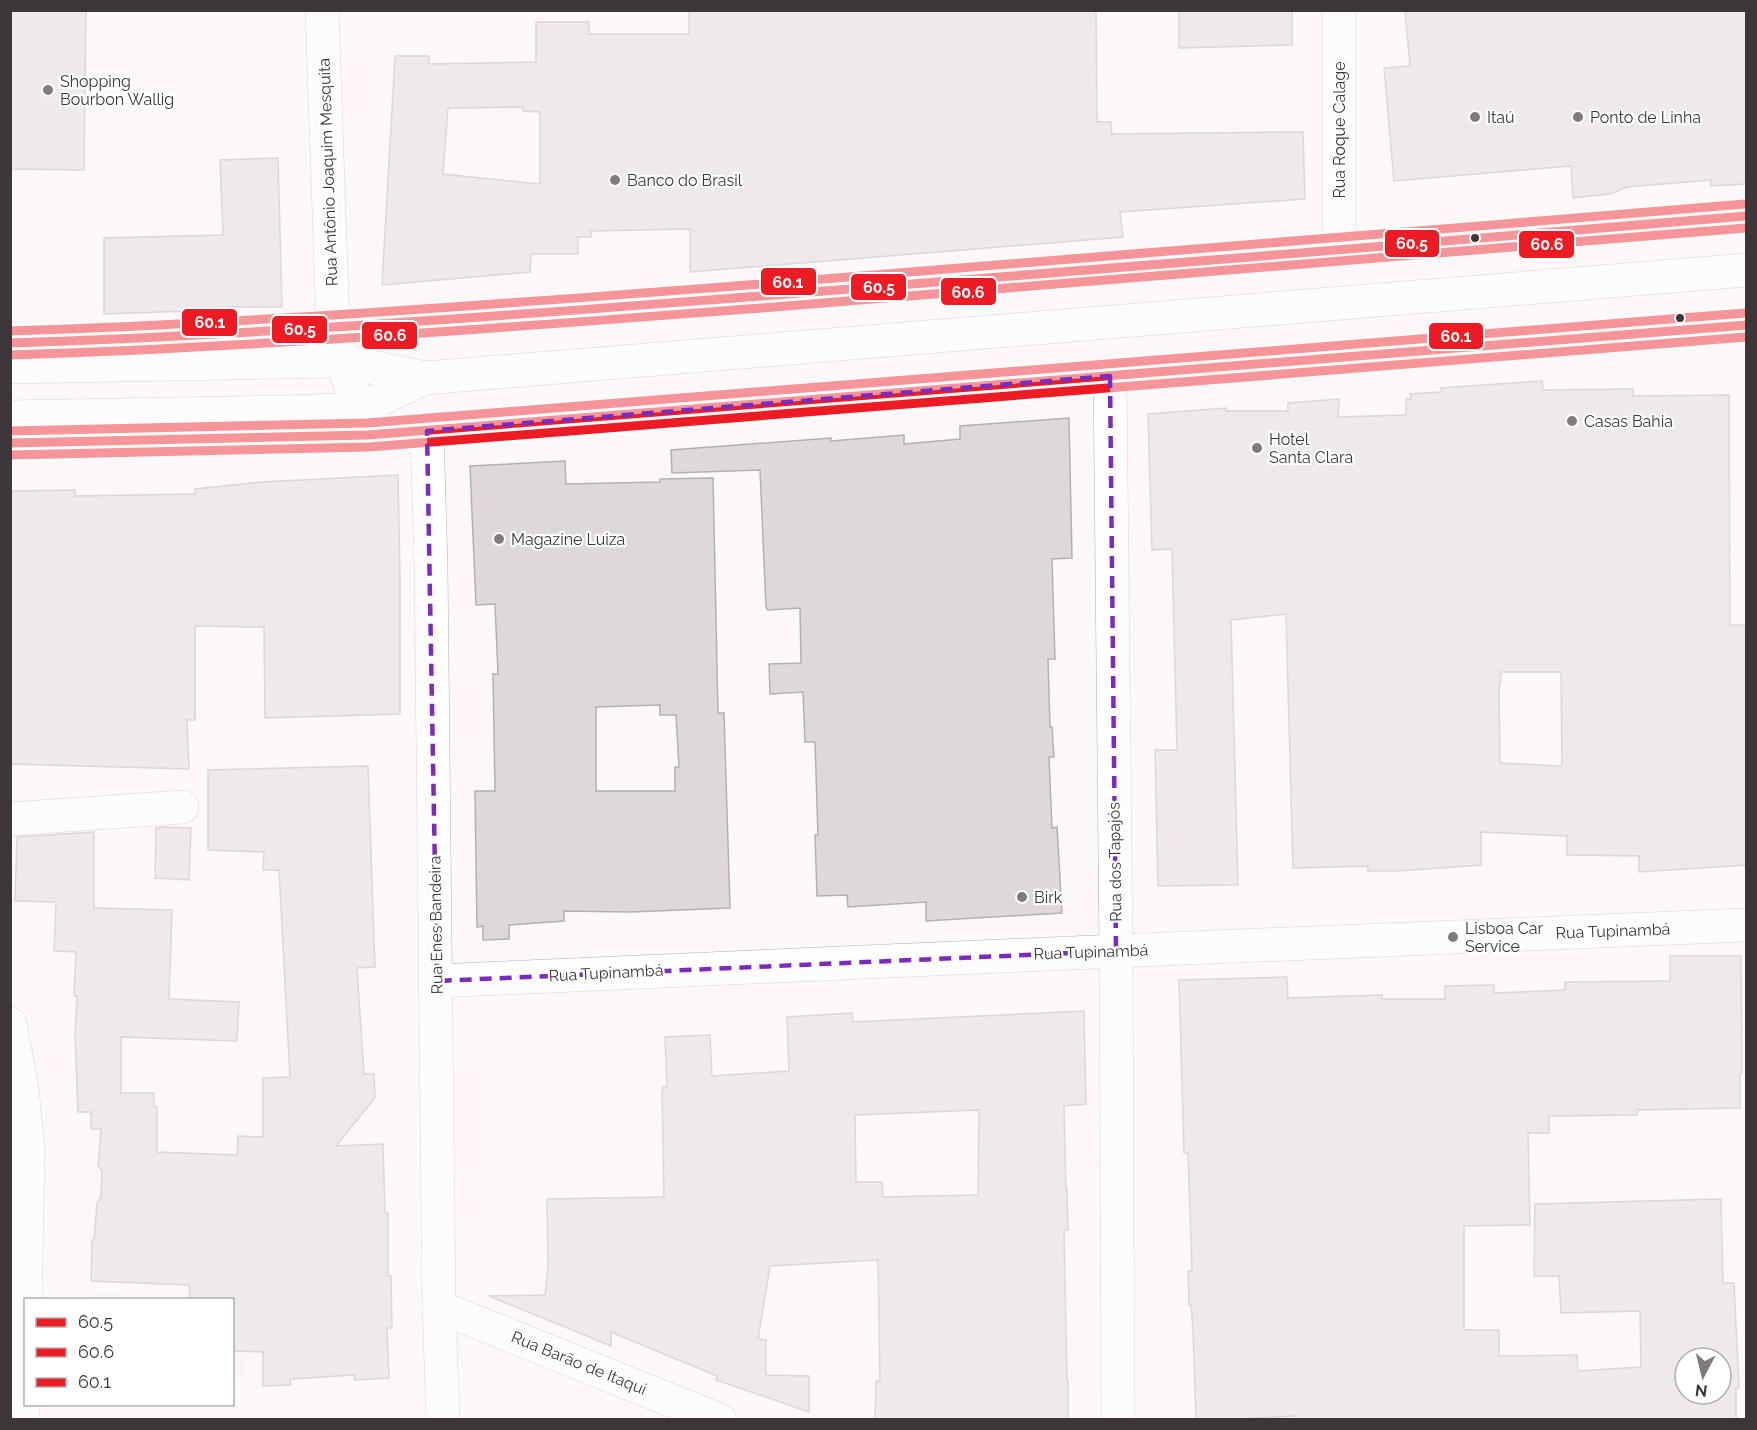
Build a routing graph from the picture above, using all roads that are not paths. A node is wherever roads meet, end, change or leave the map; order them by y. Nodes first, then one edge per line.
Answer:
1 (322, 10) edge
2 (1339, 10) edge
3 (1746, 216) edge
4 (1339, 249) junction
5 (1746, 270) edge
6 (1746, 325) edge
7 (333, 328) junction
8 (10, 343) edge
9 (342, 361) junction
10 (10, 367) edge
11 (1110, 376) junction
12 (425, 378) junction
13 (10, 417) edge
14 (363, 422) junction
15 (427, 431) junction
16 (10, 443) edge
17 (182, 807) dead end
18 (10, 819) edge
19 (1746, 925) edge
20 (1116, 951) junction
21 (436, 981) junction
22 (10, 1024) edge
23 (19, 1155) edge
24 (19, 1198) edge
25 (439, 1307) junction
26 (23, 1419) edge
27 (442, 1419) edge
28 (720, 1419) edge
29 (1118, 1419) edge

1 - 7 street, Rua Antônio Joaquim Mesquita
2 - 4 street, Rua Roque Calage
3 - 4 street
4 - 7 street
5 - 12 street
6 - 11 street
7 - 8 street
7 - 9 street, Rua Antônio Joaquim Mesquita
7 - 12 street
9 - 10 street
9 - 12 street
9 - 14 street, Rua Antônio Joaquim Mesquita
11 - 15 street
11 - 20 street, Rua dos Tapajós
12 - 14 street
13 - 14 street
14 - 15 street
14 - 16 street
15 - 21 street, Rua Enes Bandeira
17 - 18 street
19 - 20 street, Rua Tupinambá
20 - 21 street, Rua Tupinambá
20 - 29 street, Rua dos Tapajós
21 - 25 street, Rua Enes Bandeira
22 - 23 street
23 - 24 street
24 - 26 street
25 - 27 street, Rua Enes Bandeira
25 - 28 street, Rua Barão de Itaqui

